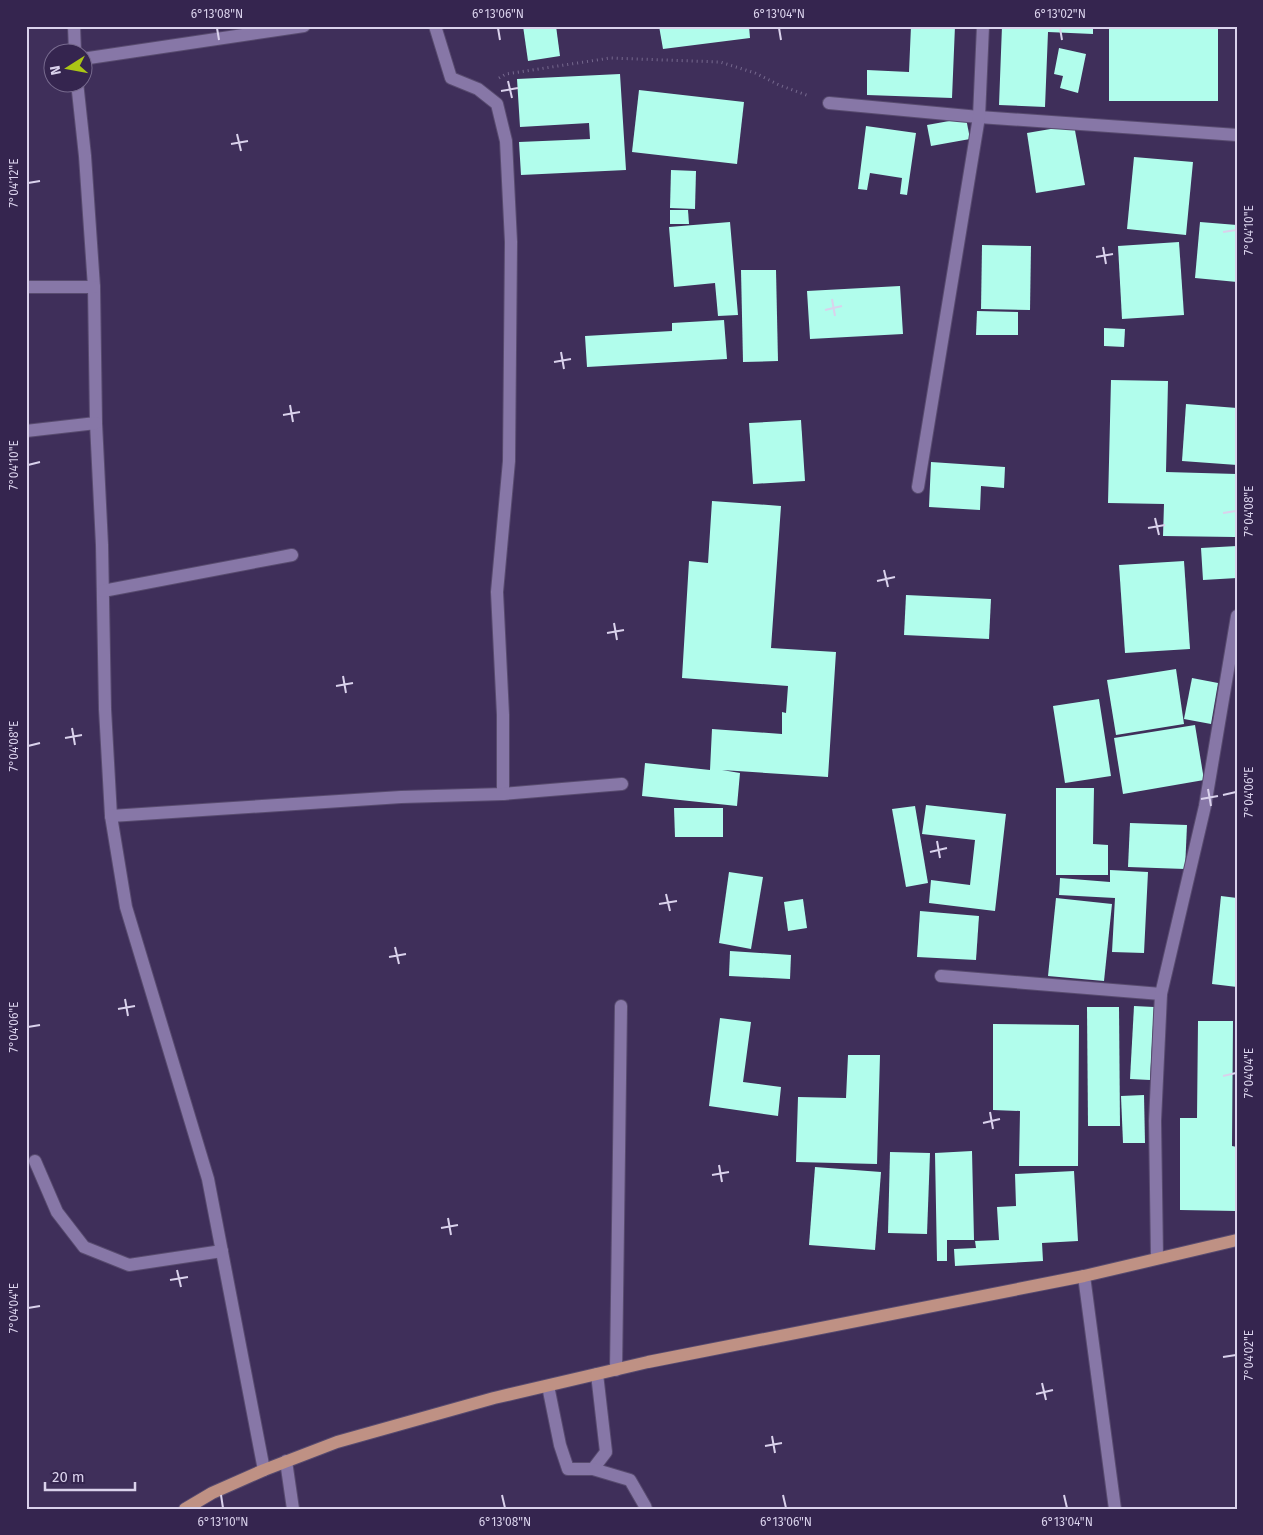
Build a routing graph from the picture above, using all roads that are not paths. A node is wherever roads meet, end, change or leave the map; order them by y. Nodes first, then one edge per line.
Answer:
1 (74, 26) edge
2 (304, 26) edge
3 (435, 26) edge
4 (983, 26) edge
5 (75, 42) edge
6 (92, 57) edge
7 (78, 92) edge
8 (829, 103) road end
9 (979, 117) junction
10 (1237, 135) edge
11 (26, 287) edge
12 (94, 287) junction
13 (96, 422) junction
14 (26, 430) edge
15 (918, 487) dead end
16 (292, 555) dead end
17 (103, 591) junction
18 (1237, 616) edge
19 (622, 784) dead end
20 (503, 794) junction
21 (111, 816) junction
22 (941, 976) dead end
23 (1161, 994) junction
24 (621, 1006) dead end
25 (35, 1161) dead end
26 (1237, 1240) edge
27 (222, 1251) junction
28 (1156, 1258) junction
29 (1084, 1276) junction
30 (616, 1370) junction
31 (597, 1374) junction
32 (548, 1386) junction
33 (286, 1461) junction
34 (593, 1469) junction
35 (264, 1470) junction
36 (186, 1509) edge
37 (293, 1509) edge
38 (646, 1509) edge
39 (1115, 1509) edge

1 - 5 street
2 - 6 street
3 - 20 street
4 - 9 street
7 - 12 street
8 - 9 street
9 - 10 street
9 - 15 street
11 - 12 street
12 - 13 street
13 - 14 street
13 - 17 street
16 - 17 street
17 - 21 street
18 - 23 street
19 - 20 street
20 - 21 street
21 - 27 street
22 - 23 street
23 - 28 street
24 - 30 street
25 - 27 street
26 - 28 main road
27 - 35 street
28 - 29 main road
29 - 30 main road
29 - 39 street
30 - 31 main road
31 - 32 main road
31 - 34 street
32 - 33 main road
32 - 34 street
33 - 35 main road
33 - 37 street
34 - 38 street
35 - 36 main road

